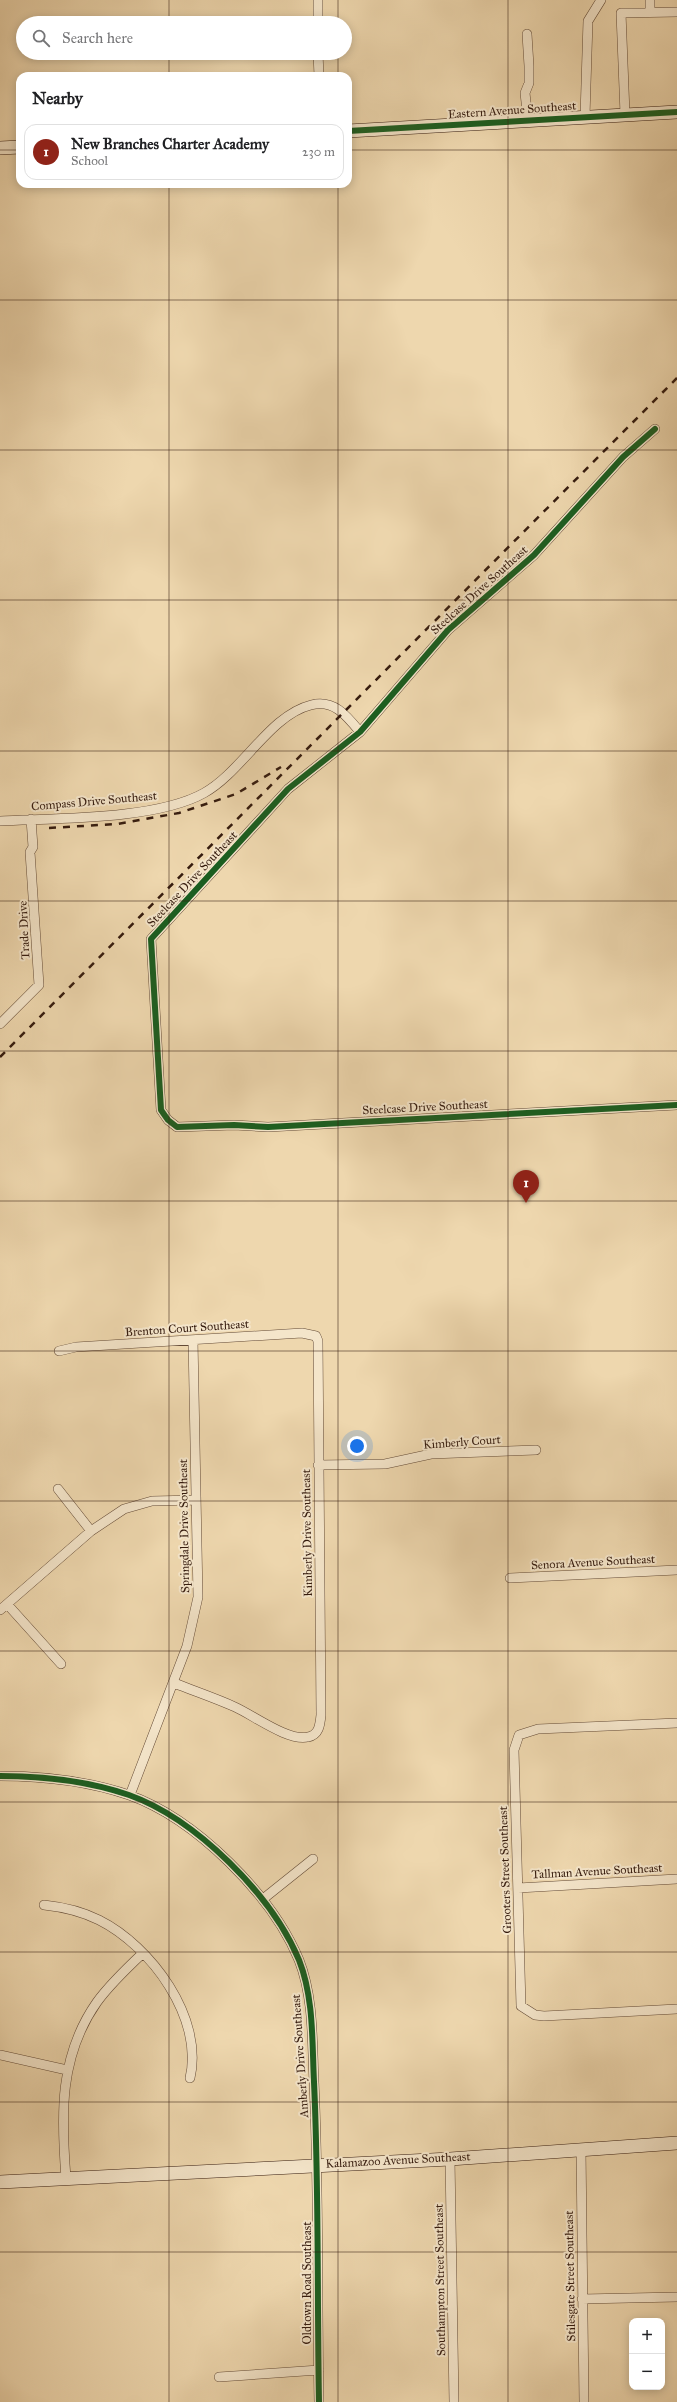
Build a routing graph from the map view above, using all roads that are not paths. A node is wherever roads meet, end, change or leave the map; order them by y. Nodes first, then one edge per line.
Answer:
1 (318, 0) edge
2 (601, 0) edge
3 (650, 0) edge
4 (650, 12) junction
5 (677, 12) edge
6 (318, 16) edge
7 (527, 34) dead end
8 (318, 60) edge
9 (318, 72) edge
10 (677, 112) edge
11 (625, 114) junction
12 (585, 116) junction
13 (528, 120) junction
14 (352, 131) edge
15 (16, 147) edge
16 (0, 148) edge
17 (655, 429) dead end
18 (360, 732) junction
19 (31, 819) junction
20 (0, 821) edge
21 (0, 1024) edge
22 (677, 1104) edge
23 (316, 1336) joint
24 (193, 1340) junction
25 (59, 1351) dead end
26 (536, 1450) dead end
27 (318, 1465) junction
28 (58, 1488) dead end
29 (196, 1500) junction
30 (91, 1531) junction
31 (677, 1570) edge
32 (510, 1578) dead end
33 (4, 1607) edge
34 (61, 1664) dead end
35 (174, 1683) junction
36 (677, 1723) edge
37 (0, 1776) edge
38 (130, 1796) junction
39 (313, 1859) dead end
40 (677, 1879) edge
41 (518, 1888) junction
42 (263, 1899) junction
43 (44, 1905) dead end
44 (143, 1952) junction
45 (677, 2009) edge
46 (0, 2055) edge
47 (67, 2070) junction
48 (190, 2078) dead end
49 (677, 2143) edge
50 (581, 2149) junction
51 (450, 2158) junction
52 (317, 2164) junction
53 (66, 2178) junction
54 (0, 2182) edge
55 (677, 2297) edge
56 (582, 2299) junction
57 (318, 2370) junction
58 (219, 2377) dead end
59 (319, 2402) edge
60 (454, 2402) edge
61 (584, 2402) edge

1 - 6 street
2 - 12 street
3 - 4 street
4 - 5 street
4 - 11 street
7 - 13 street
8 - 9 street
10 - 11 main road, Eastern Avenue Southeast
11 - 12 main road, Eastern Avenue Southeast
12 - 13 main road, Eastern Avenue Southeast
13 - 14 main road, Eastern Avenue Southeast
15 - 16 main road
17 - 18 street, Steelcase Drive Southeast
18 - 19 street, Compass Drive Southeast
18 - 22 street, Steelcase Drive Southeast
19 - 20 street, Compass Drive Southeast
19 - 21 street, Trade Drive
23 - 24 street, Brenton Court Southeast
23 - 27 street, Kimberly Drive Southeast
24 - 25 street, Brenton Court Southeast
24 - 29 street, Springdale Drive Southeast
26 - 27 street, Kimberly Court
27 - 35 street, Kimberly Drive Southeast
28 - 30 street
29 - 30 street
29 - 35 street, Springdale Drive Southeast
30 - 33 street
31 - 32 street, Senora Avenue Southeast
33 - 34 street
35 - 38 street, Springdale Drive Southeast
36 - 41 street, Grooters Street Southeast
37 - 38 street, Amberly Drive Southeast
38 - 42 street, Amberly Drive Southeast
39 - 42 street
40 - 41 street, Tallman Avenue Southeast
41 - 45 street, Grooters Street Southeast
42 - 52 street, Amberly Drive Southeast
43 - 44 street
44 - 47 street
44 - 48 street
46 - 47 street
47 - 53 street
49 - 50 main road, Kalamazoo Avenue Southeast
50 - 51 main road, Kalamazoo Avenue Southeast
50 - 56 street, Stilesgate Street Southeast
51 - 52 main road, Kalamazoo Avenue Southeast
51 - 60 street, Southampton Street Southeast
52 - 53 main road, Kalamazoo Avenue Southeast
52 - 57 street, Oldtown Road Southeast
53 - 54 main road, Kalamazoo Avenue Southeast
55 - 56 street
56 - 61 street, Stilesgate Street Southeast
57 - 58 street
57 - 59 street, Oldtown Road Southeast

